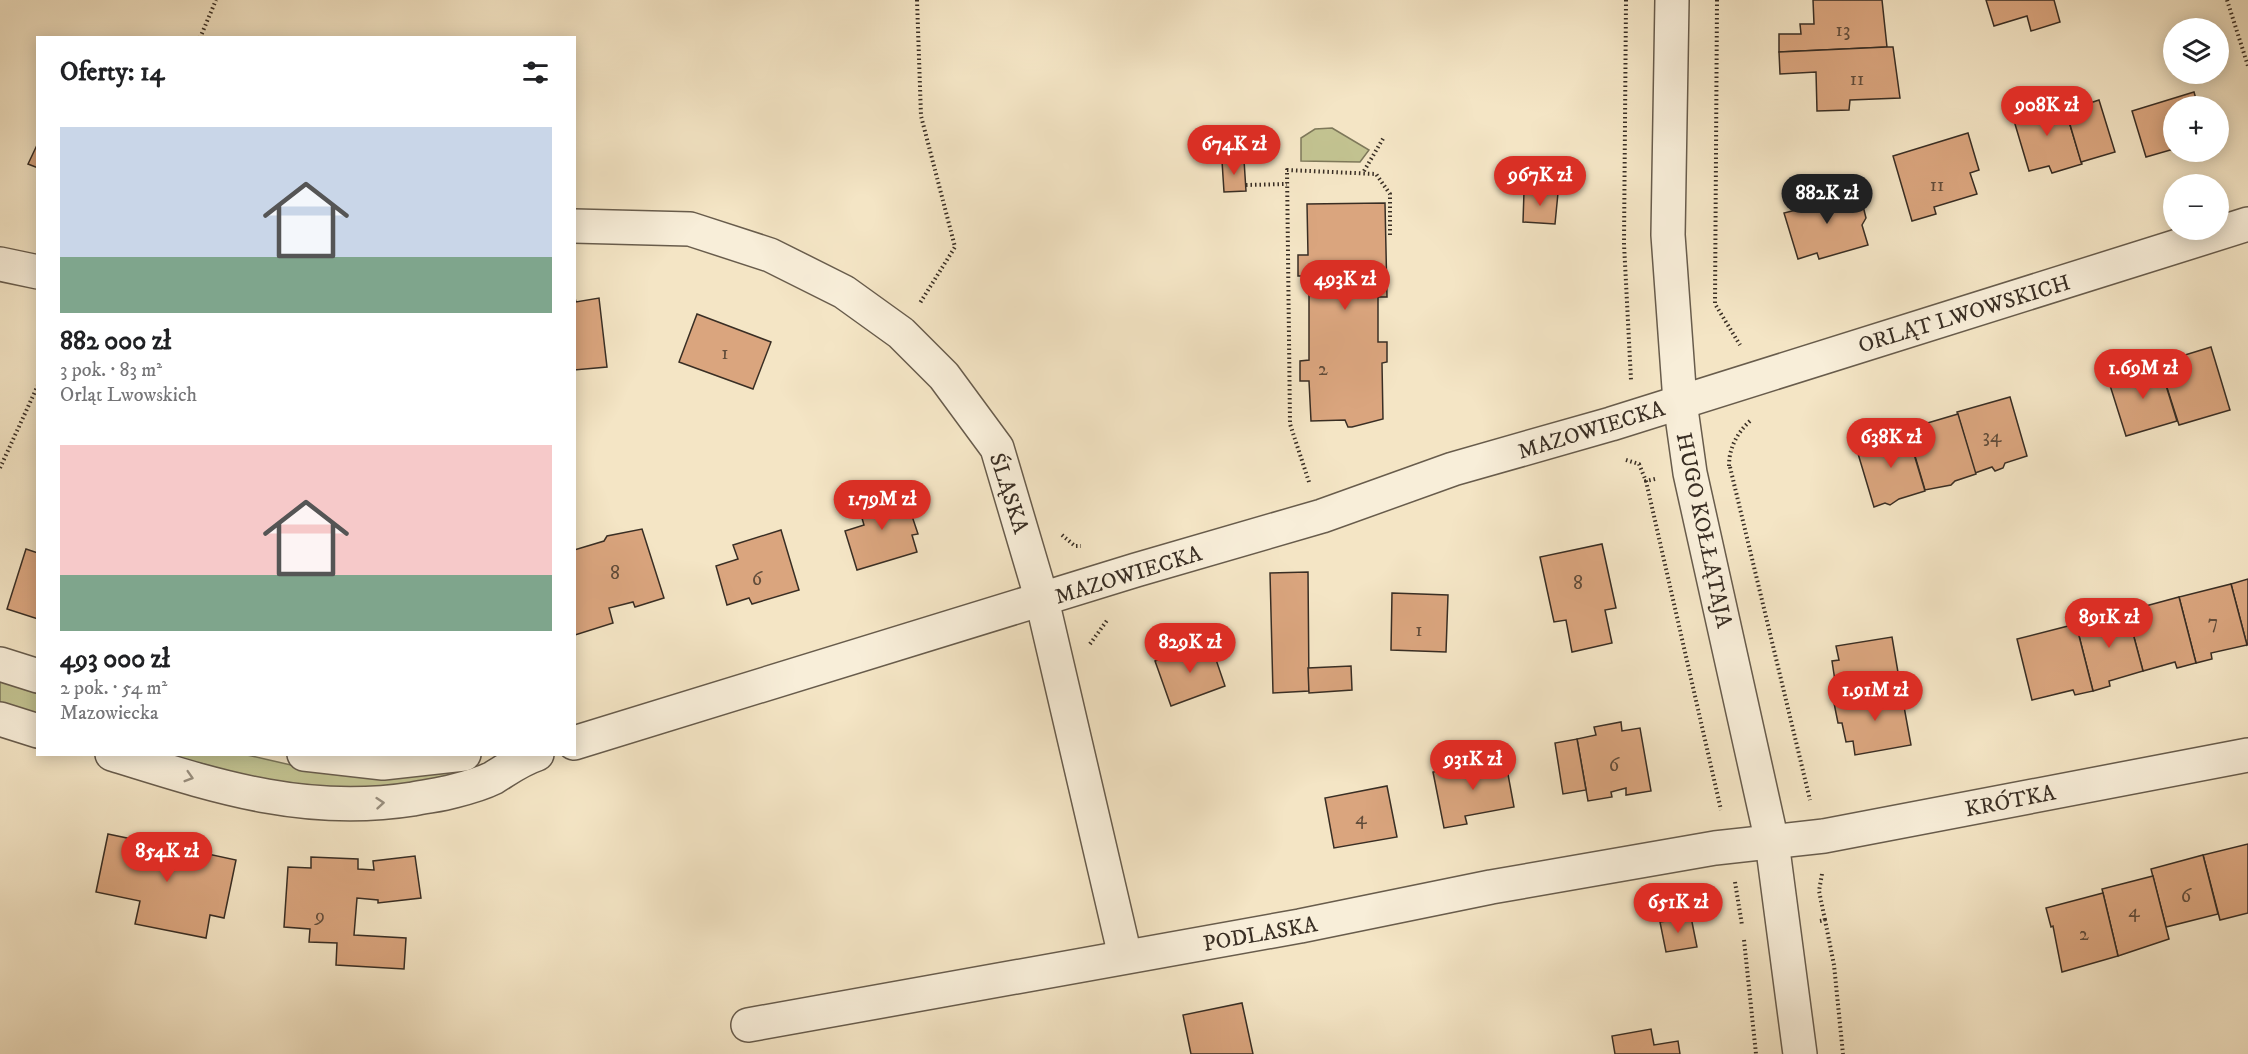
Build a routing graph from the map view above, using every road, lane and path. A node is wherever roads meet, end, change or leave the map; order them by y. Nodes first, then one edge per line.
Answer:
1 (216, 0) edge
2 (917, 0) edge
3 (1626, 0) edge
4 (1672, 0) edge
5 (1717, 0) edge
6 (2227, 0) edge
7 (201, 36) edge
8 (2248, 66) edge
9 (1384, 137) dead end
10 (1364, 171) junction
11 (1287, 184) junction
12 (1246, 185) dead end
13 (2248, 224) edge
14 (576, 226) edge
15 (1390, 238) dead end
16 (0, 264) edge
17 (36, 272) edge
18 (901, 333) junction
19 (1751, 380) junction
20 (1623, 386) dead end
21 (36, 389) edge
22 (1680, 402) junction
23 (1752, 419) dead end
24 (1298, 450) dead end
25 (1730, 466) dead end
26 (0, 468) edge
27 (1042, 600) junction
28 (0, 664) edge
29 (36, 675) edge
30 (0, 719) edge
31 (36, 730) edge
32 (576, 742) edge
33 (2248, 755) edge
34 (119, 756) edge
35 (322, 756) edge
36 (446, 756) edge
37 (517, 756) edge
38 (1772, 842) junction
39 (1825, 870) dead end
40 (1825, 920) junction
41 (1815, 922) dead end
42 (1125, 956) junction
43 (748, 1025) dead end
44 (1800, 1054) edge
45 (1843, 1054) edge

1 - 7 path
2 - 18 path
3 - 20 path
4 - 22 street, HUGO KOŁŁĄTAJA
5 - 19 path
6 - 8 path
9 - 10 path
10 - 11 path
10 - 15 path
11 - 12 path
11 - 24 path
13 - 19 street, ORLĄT LWOWSKICH
14 - 18 street, ŚLĄSKA
16 - 17 street
18 - 27 street, ŚLĄSKA
19 - 22 street, ORLĄT LWOWSKICH
21 - 26 path
22 - 27 street, MAZOWIECKA
22 - 38 street, HUGO KOŁŁĄTAJA
23 - 25 path
27 - 32 street, MAZOWIECKA
27 - 42 street, ŚLĄSKA
28 - 29 street
30 - 31 street
33 - 38 street, KRÓTKA
34 -> 37 street
35 - 36 street
38 - 42 street, PODLASKA
38 - 44 street, HUGO KOŁŁĄTAJA
39 - 40 path
40 - 41 path
40 - 45 path
42 - 43 street, PODLASKA

